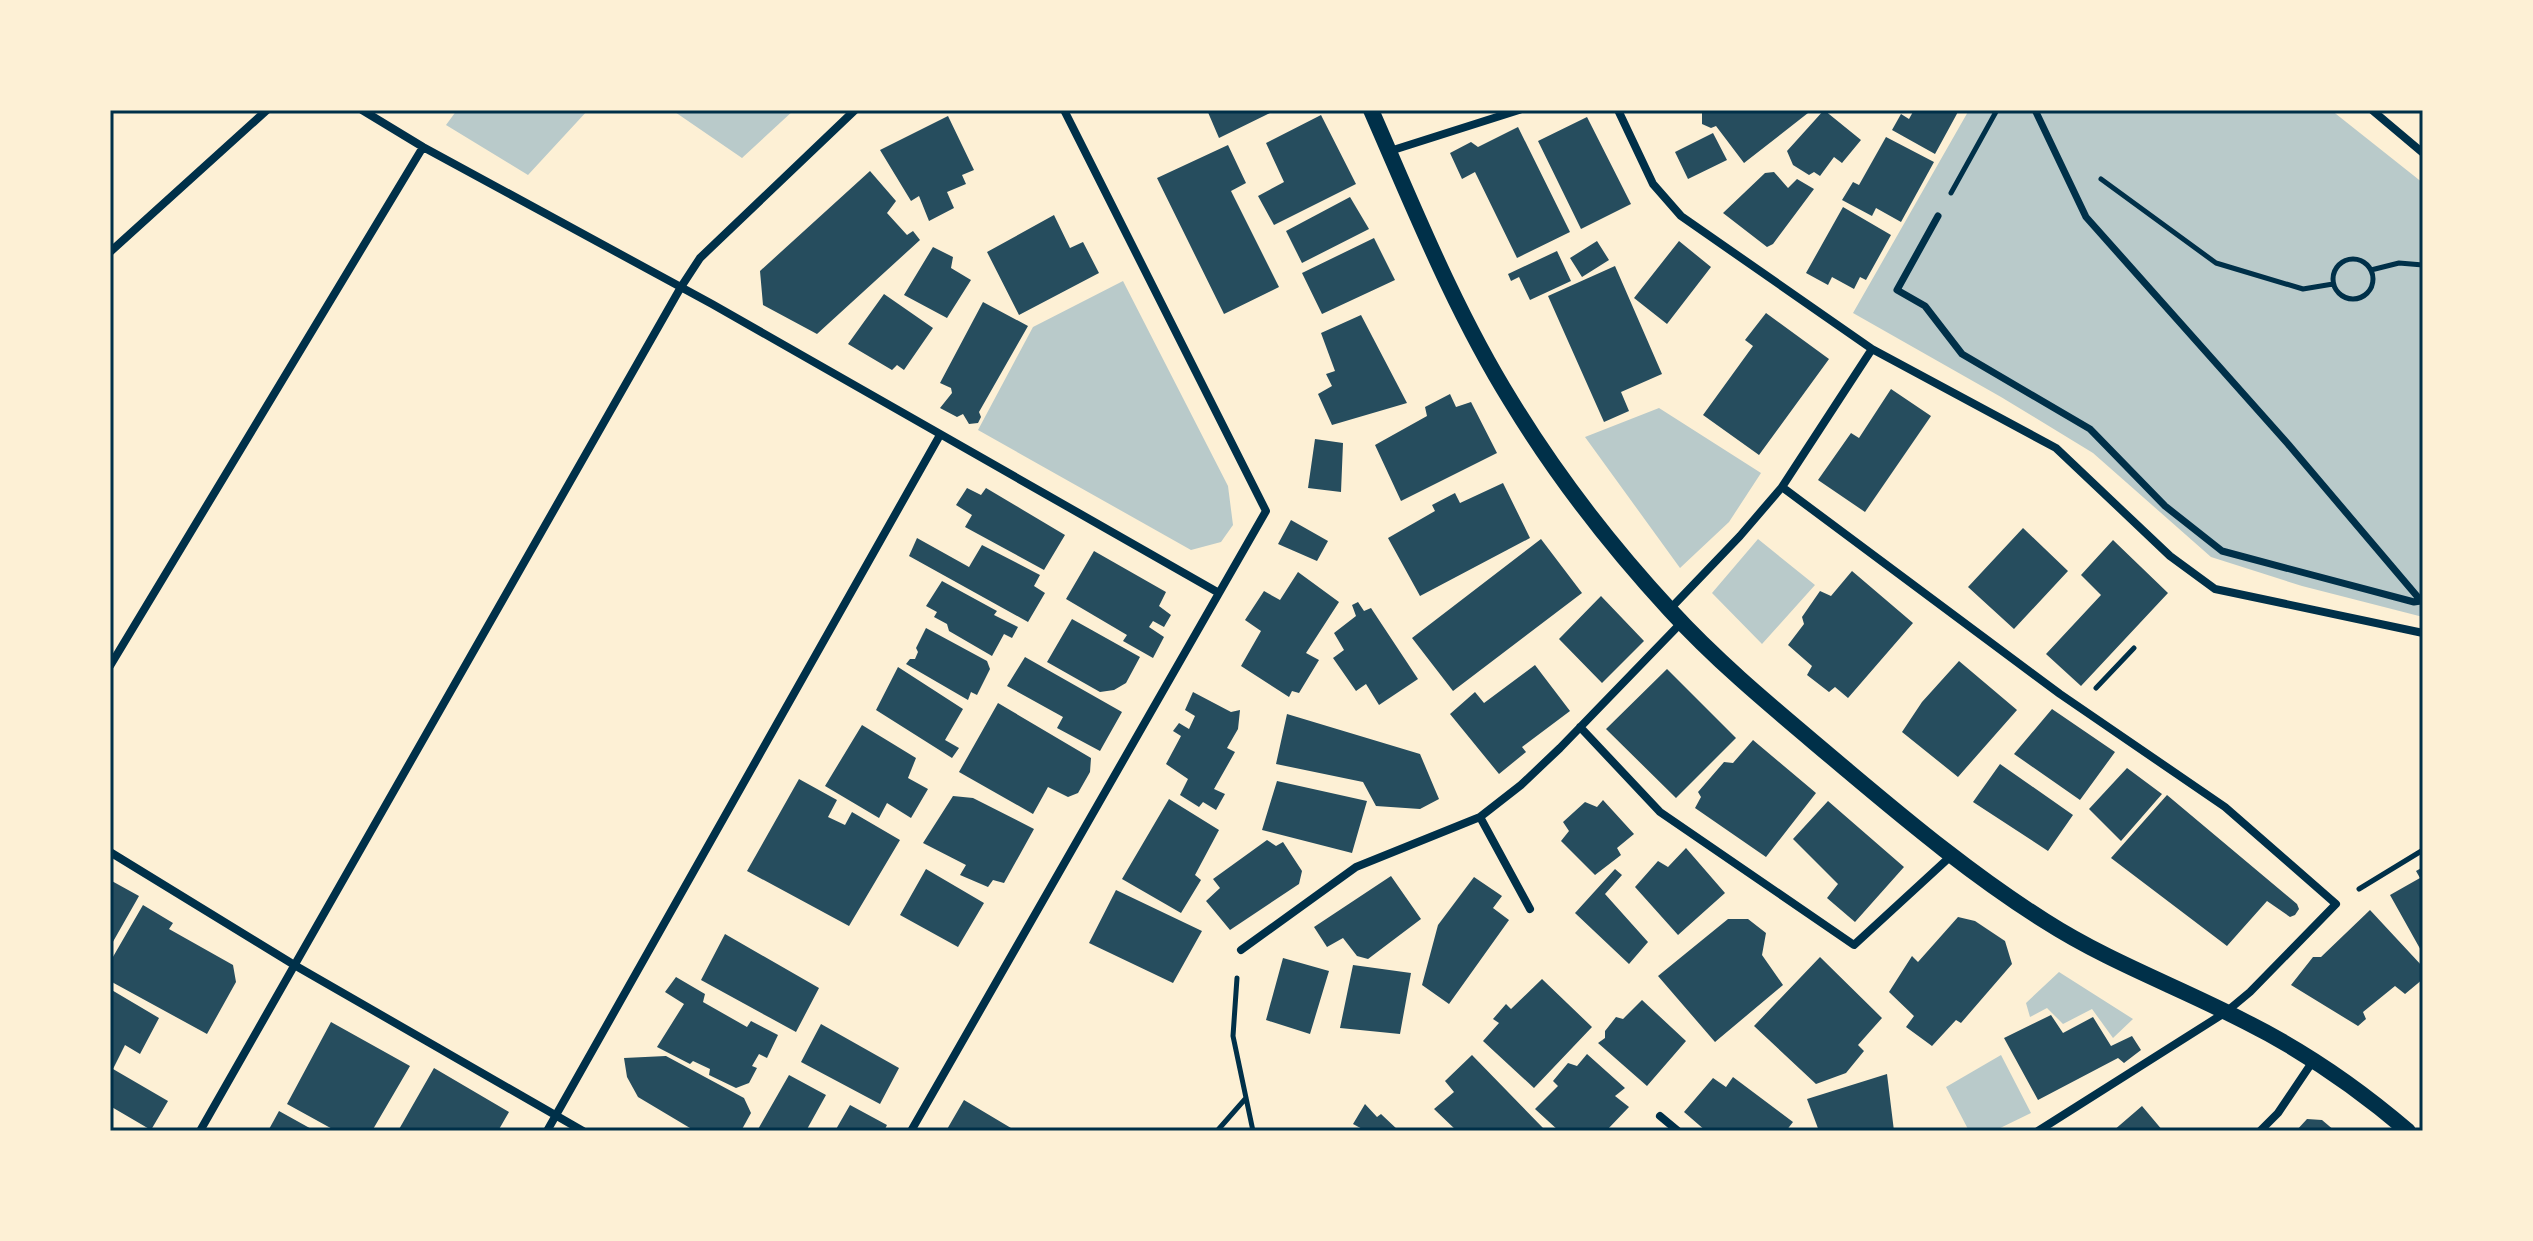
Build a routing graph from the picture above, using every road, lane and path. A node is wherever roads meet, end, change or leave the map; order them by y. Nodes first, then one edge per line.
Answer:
1 (267, 110) edge
2 (362, 110) edge
3 (855, 110) edge
4 (1064, 110) edge
5 (1371, 110) edge
6 (1519, 110) edge
7 (1618, 110) edge
8 (1997, 110) edge
9 (2035, 110) edge
10 (2372, 110) edge
11 (423, 147) junction
12 (1390, 151) junction
13 (2423, 153) edge
14 (2119, 195) dead end
15 (1938, 216) joint
16 (110, 252) edge
17 (2423, 265) edge
18 (2371, 270) junction
19 (2333, 284) junction
20 (681, 287) junction
21 (1872, 349) junction
22 (940, 435) junction
23 (1782, 487) junction
24 (1219, 593) junction
25 (2422, 603) edge
26 (1669, 609) junction
27 (1681, 622) junction
28 (2423, 633) edge
29 (2134, 648) dead end
30 (110, 666) edge
31 (2079, 707) junction
32 (1580, 727) junction
33 (1480, 817) junction
34 (2423, 850) edge
35 (110, 852) edge
36 (1952, 855) junction
37 (2336, 904) junction
38 (1530, 909) dead end
39 (1241, 950) joint
40 (296, 966) junction
41 (2226, 1012) junction
42 (2313, 1061) junction
43 (1247, 1097) junction
44 (556, 1116) junction
45 (1660, 1116) dead end
46 (200, 1131) edge
47 (547, 1131) edge
48 (583, 1131) edge
49 (911, 1131) edge
50 (1217, 1131) edge
51 (1253, 1131) edge
52 (1678, 1131) edge
53 (2038, 1131) edge
54 (2260, 1131) edge
55 (2408, 1131) edge

1 - 16 street
2 - 11 street
3 - 20 street
4 - 24 street
5 - 12 main road
6 - 12 street
7 - 21 street
8 - 15 path
9 - 25 street
10 - 13 street
11 - 20 street
11 - 30 street
12 - 26 main road
14 - 19 path
15 - 25 street
17 - 18 path
18 - 19 path
18 - 19 path
20 - 22 street
20 - 40 street
21 - 23 street
21 - 28 street
22 - 24 street
22 - 44 street
23 - 26 street
23 - 31 street
24 - 49 street
26 - 27 main road
27 - 32 street
27 - 36 main road
29 - 31 path
31 - 37 street
32 - 33 street
32 - 36 street
33 - 38 street
33 - 39 street
34 - 37 path
35 - 40 street
36 - 41 main road
37 - 41 street
39 - 43 path
40 - 44 street
40 - 46 street
41 - 42 main road
41 - 53 street
42 - 54 street
42 - 55 main road
43 - 50 path
43 - 51 path
44 - 47 street
44 - 48 street
45 - 52 street

